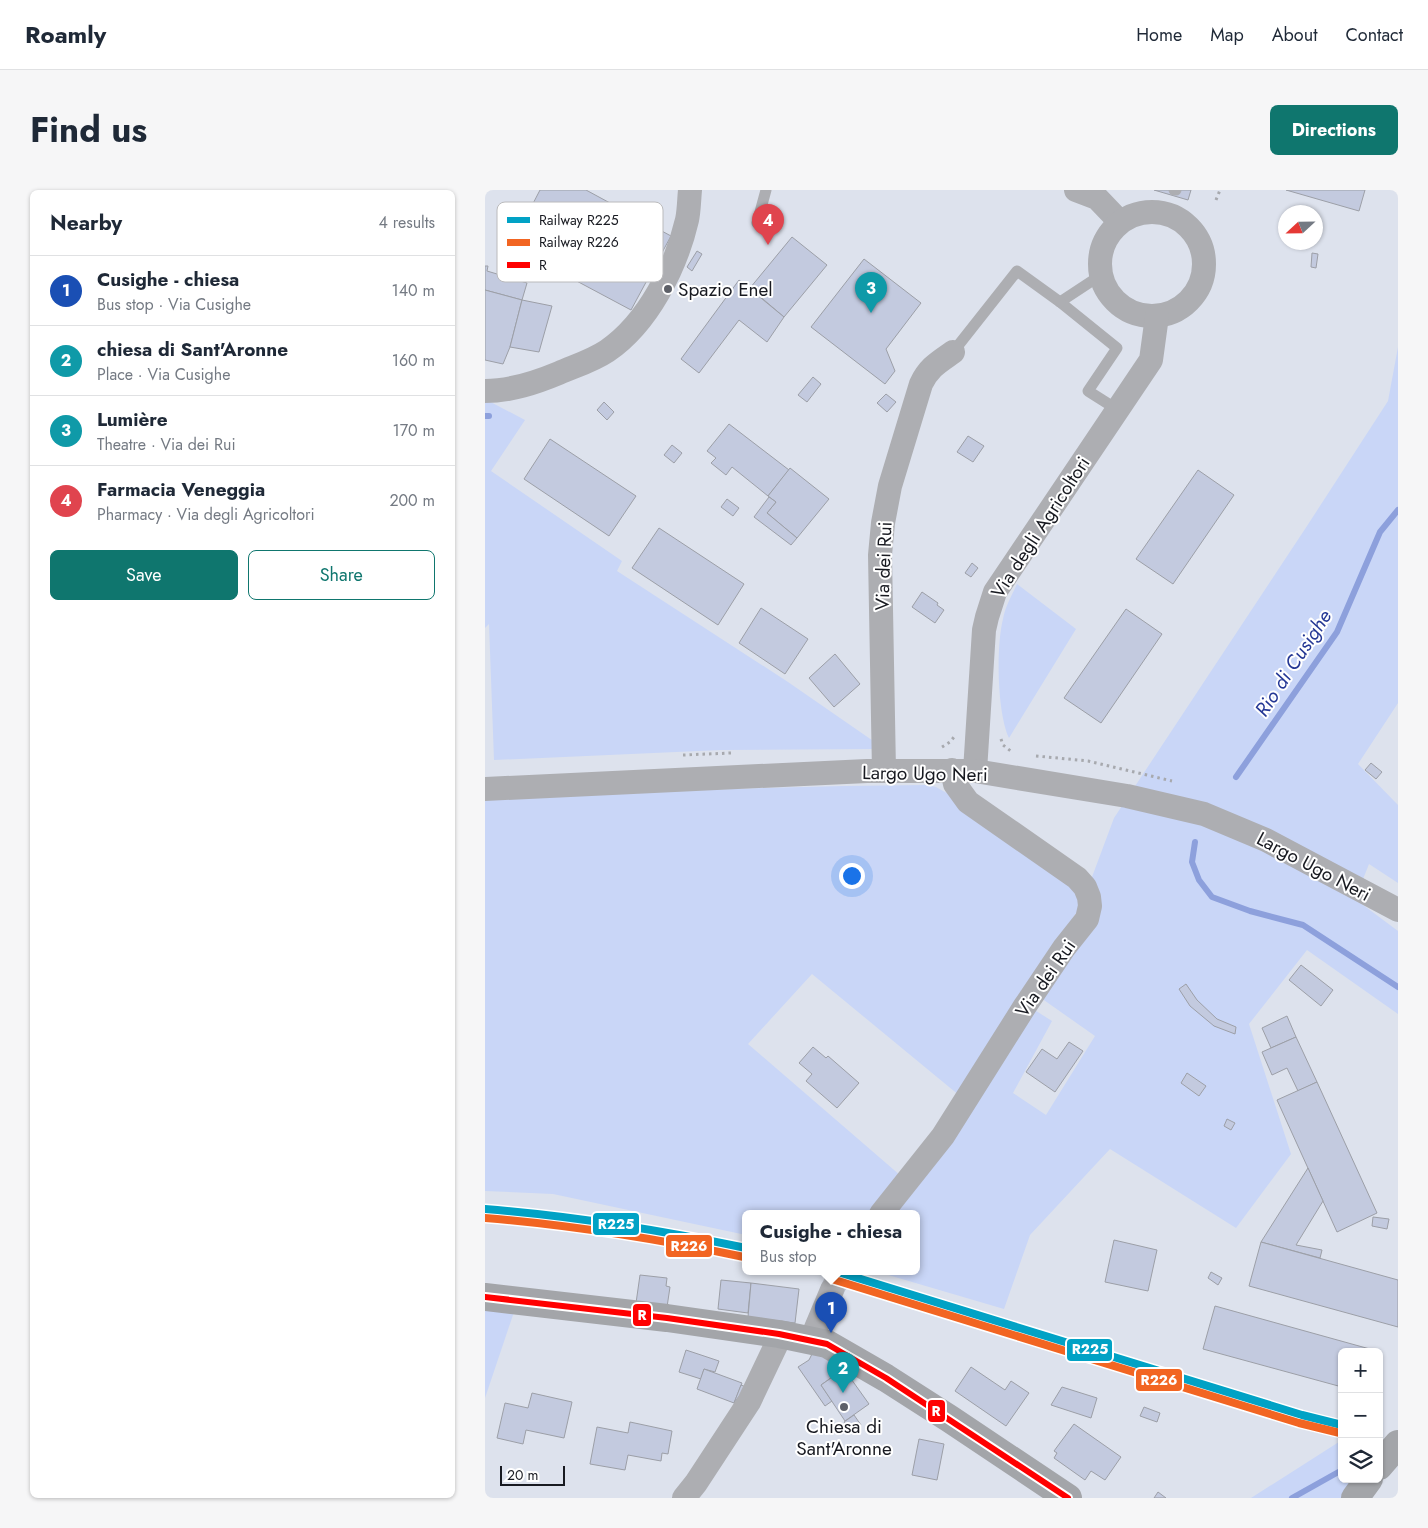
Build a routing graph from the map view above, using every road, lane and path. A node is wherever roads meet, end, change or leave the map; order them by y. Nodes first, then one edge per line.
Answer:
1 (690, 190) edge
2 (766, 190) edge
3 (1076, 190) edge
4 (1220, 190) edge
5 (1217, 200) dead end
6 (1120, 222) junction
7 (757, 223) dead end
8 (1101, 275) junction
9 (663, 282) edge
10 (663, 282) edge
11 (1060, 302) junction
12 (1157, 316) junction
13 (953, 352) joint
14 (485, 391) edge
15 (1118, 410) junction
16 (957, 730) dead end
17 (937, 749) dead end
18 (734, 753) dead end
19 (676, 755) dead end
20 (884, 771) junction
21 (963, 771) junction
22 (485, 789) edge
23 (1398, 910) edge
24 (884, 1210) edge
25 (832, 1290) tunnel mouth
26 (485, 1297) edge
27 (779, 1334) junction
28 (811, 1340) junction
29 (1398, 1444) edge
30 (1383, 1461) edge
31 (1366, 1483) edge
32 (684, 1498) edge
33 (1068, 1498) edge
34 (1355, 1498) edge

1 - 9 street
2 - 7 lane
3 - 6 street
4 - 5 path
6 - 8 street
6 - 12 street
8 - 11 lane
8 - 12 street
10 - 14 street
11 - 13 lane
11 - 15 lane
12 - 15 street, Via degli Agricoltori
13 - 20 street, Via dei Rui
15 - 21 street, Via degli Agricoltori
16 - 17 path
18 - 19 path
20 - 21 street, Largo Ugo Neri
20 - 22 street, Largo Ugo Neri
21 - 23 street, Largo Ugo Neri
21 - 24 street, Via dei Rui
25 - 28 street
26 - 27 street
27 - 28 street
27 - 32 street
28 - 33 street
29 - 30 street
31 - 34 street

